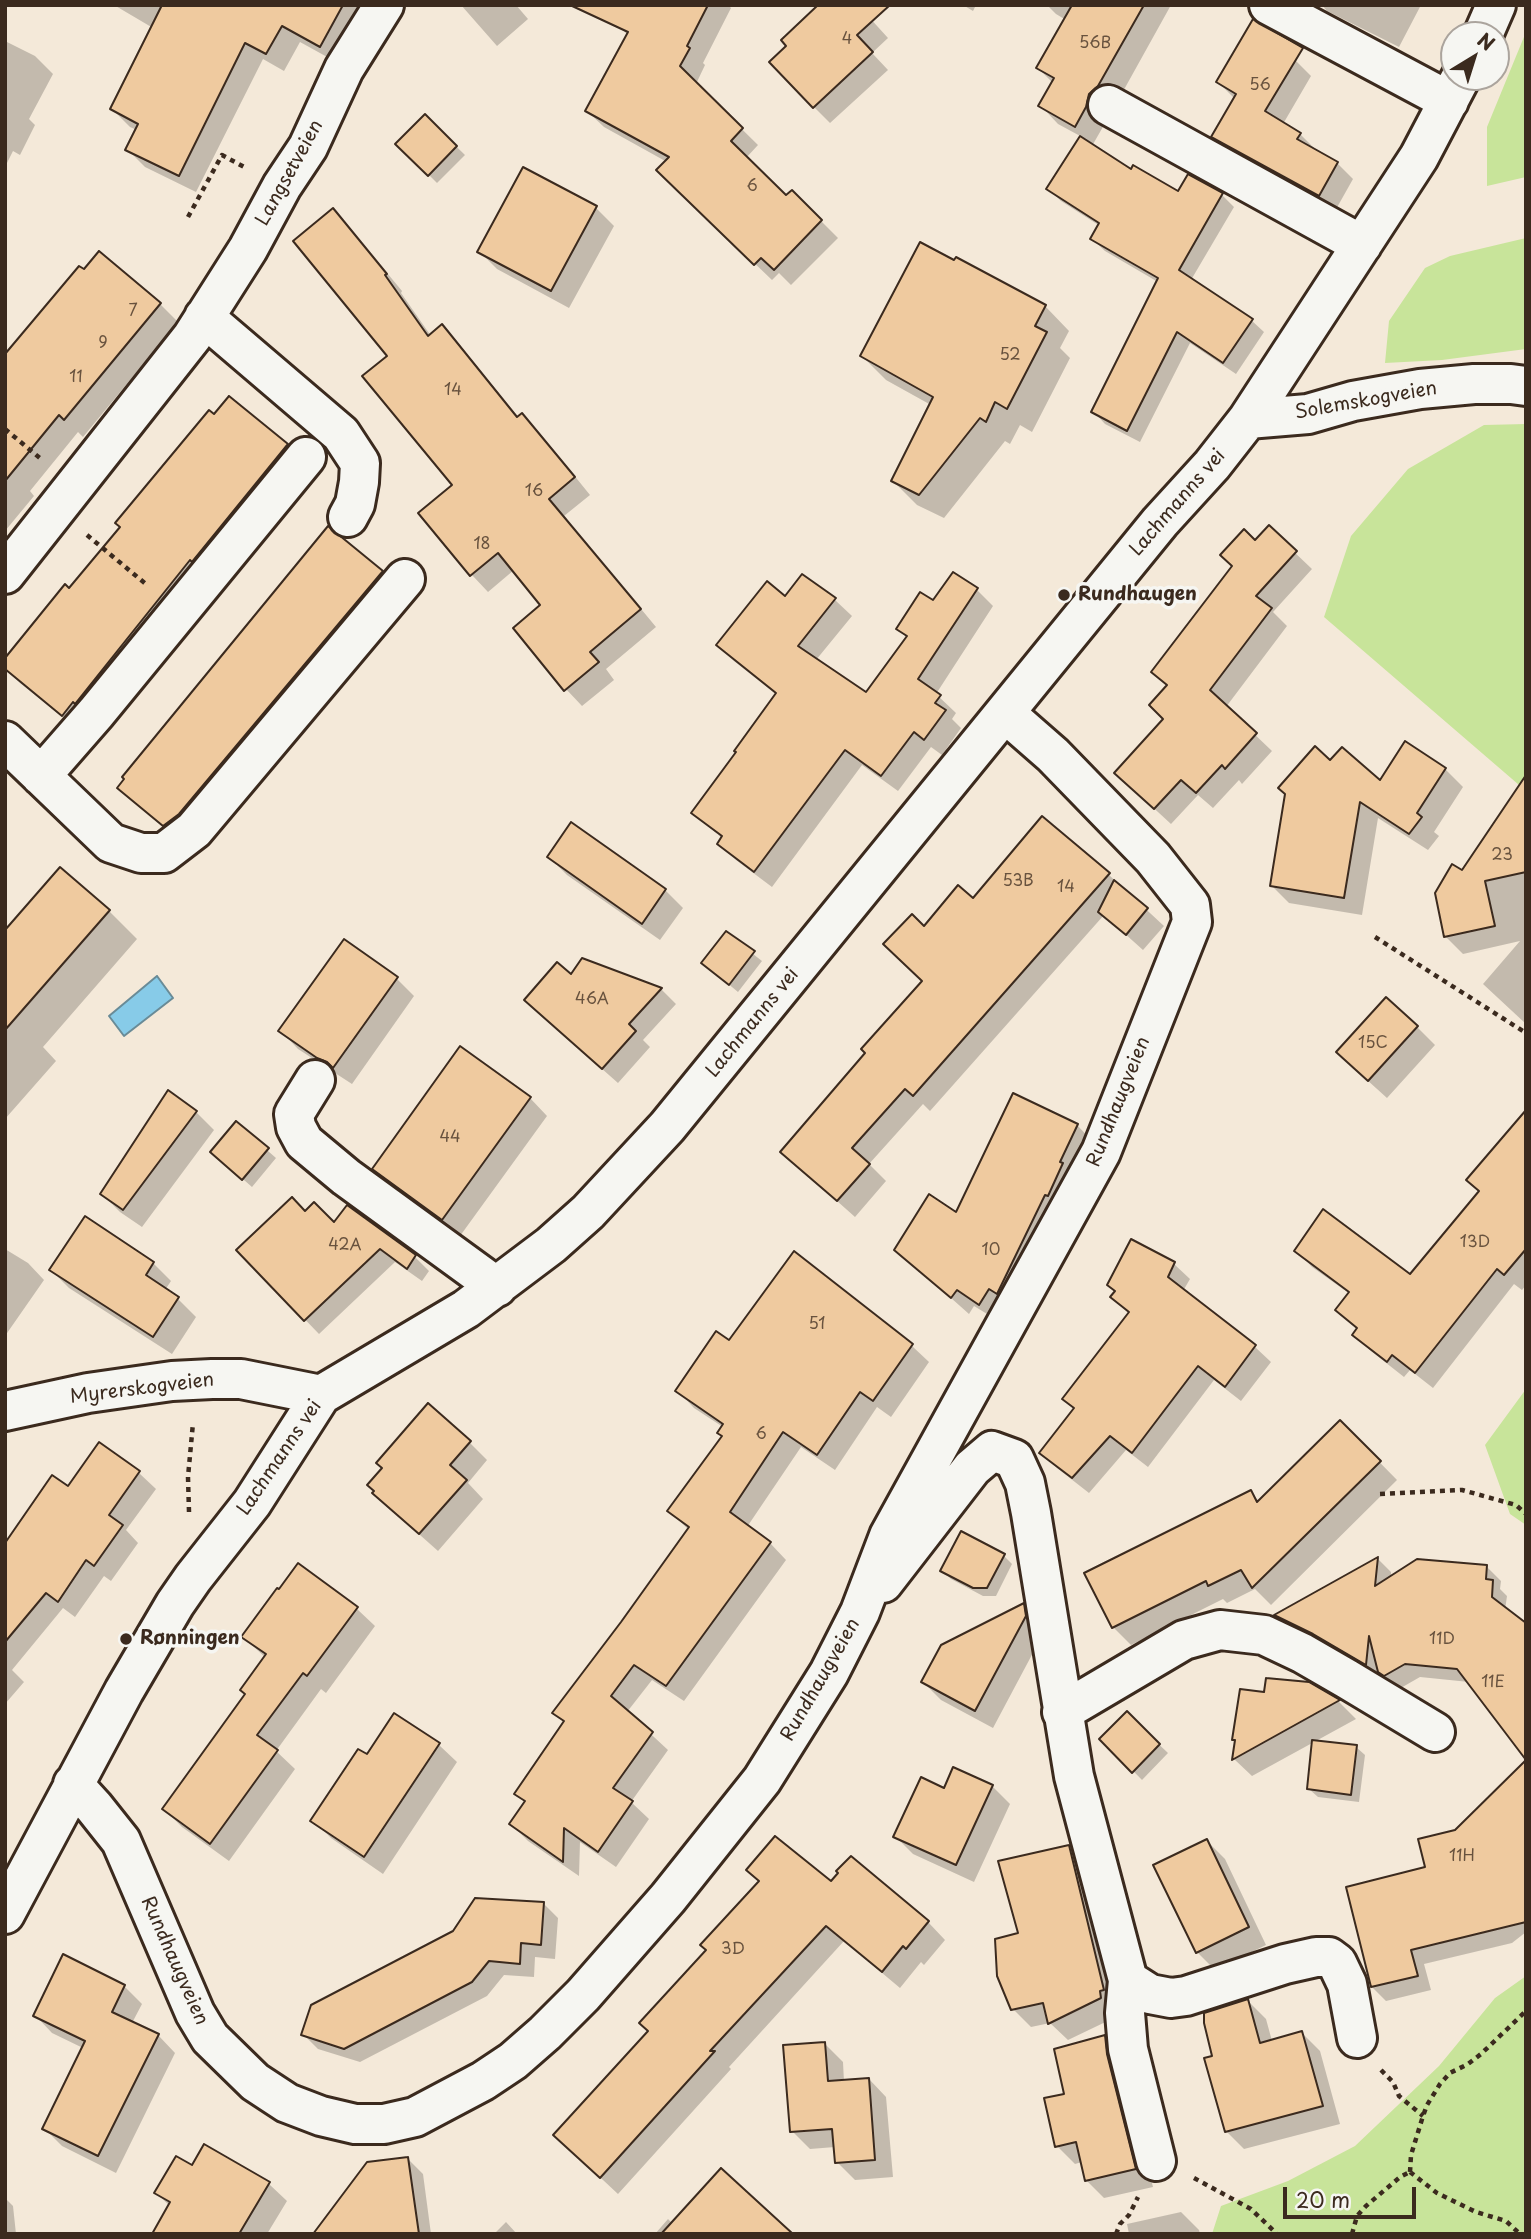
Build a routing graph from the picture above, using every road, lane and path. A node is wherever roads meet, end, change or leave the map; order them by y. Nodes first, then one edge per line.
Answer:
1 (384, 5) edge
2 (1269, 5) edge
3 (1440, 82) edge
4 (1454, 91) edge
5 (1108, 105) dead end
6 (250, 170) dead end
7 (188, 217) dead end
8 (1362, 245) junction
9 (198, 327) junction
10 (1526, 386) edge
11 (1248, 419) junction
12 (306, 457) dead end
13 (57, 509) junction
14 (348, 517) dead end
15 (5, 574) edge
16 (405, 579) dead end
17 (179, 612) junction
18 (1005, 713) junction
19 (5, 741) edge
20 (41, 776) junction
21 (1375, 937) dead end
22 (1526, 1033) edge
23 (316, 1080) dead end
24 (497, 1287) junction
25 (321, 1395) junction
26 (5, 1410) edge
27 (193, 1419) dead end
28 (1380, 1494) dead end
29 (190, 1508) dead end
30 (1526, 1514) edge
31 (860, 1612) junction
32 (1062, 1712) junction
33 (1435, 1732) dead end
34 (73, 1784) junction
35 (5, 1914) edge
36 (1128, 1980) junction
37 (1526, 2011) edge
38 (1357, 2038) joint
39 (1423, 2116) junction
40 (1156, 2161) dead end
41 (1410, 2172) junction
42 (1191, 2176) dead end
43 (1277, 2234) edge
44 (1352, 2234) edge
45 (1520, 2234) edge

1 - 9 street, Langsetveien
2 - 3 street
4 - 8 street, Lachmanns vei
5 - 8 street
6 - 7 path
8 - 11 street, Lachmanns vei
9 - 13 street, Langsetveien
9 - 14 street
10 - 11 street, Solemskogveien
11 - 18 street, Lachmanns vei
12 - 17 street
13 - 15 street, Langsetveien
13 - 17 path
16 - 20 street
17 - 20 street
18 - 24 street, Lachmanns vei
18 - 31 street, Rundhaugveien
19 - 20 street
21 - 22 path
23 - 24 street
24 - 25 street, Lachmanns vei
25 - 26 street, Myrerskogveien
25 - 34 street, Lachmanns vei
27 - 29 path
28 - 30 path
31 - 32 street
31 - 34 street, Rundhaugveien
32 - 33 street
32 - 36 street
34 - 35 street, Lachmanns vei
36 - 38 street
36 - 40 street
37 - 39 path
38 - 39 path
39 - 41 path
41 - 44 path
41 - 45 path
42 - 43 path

